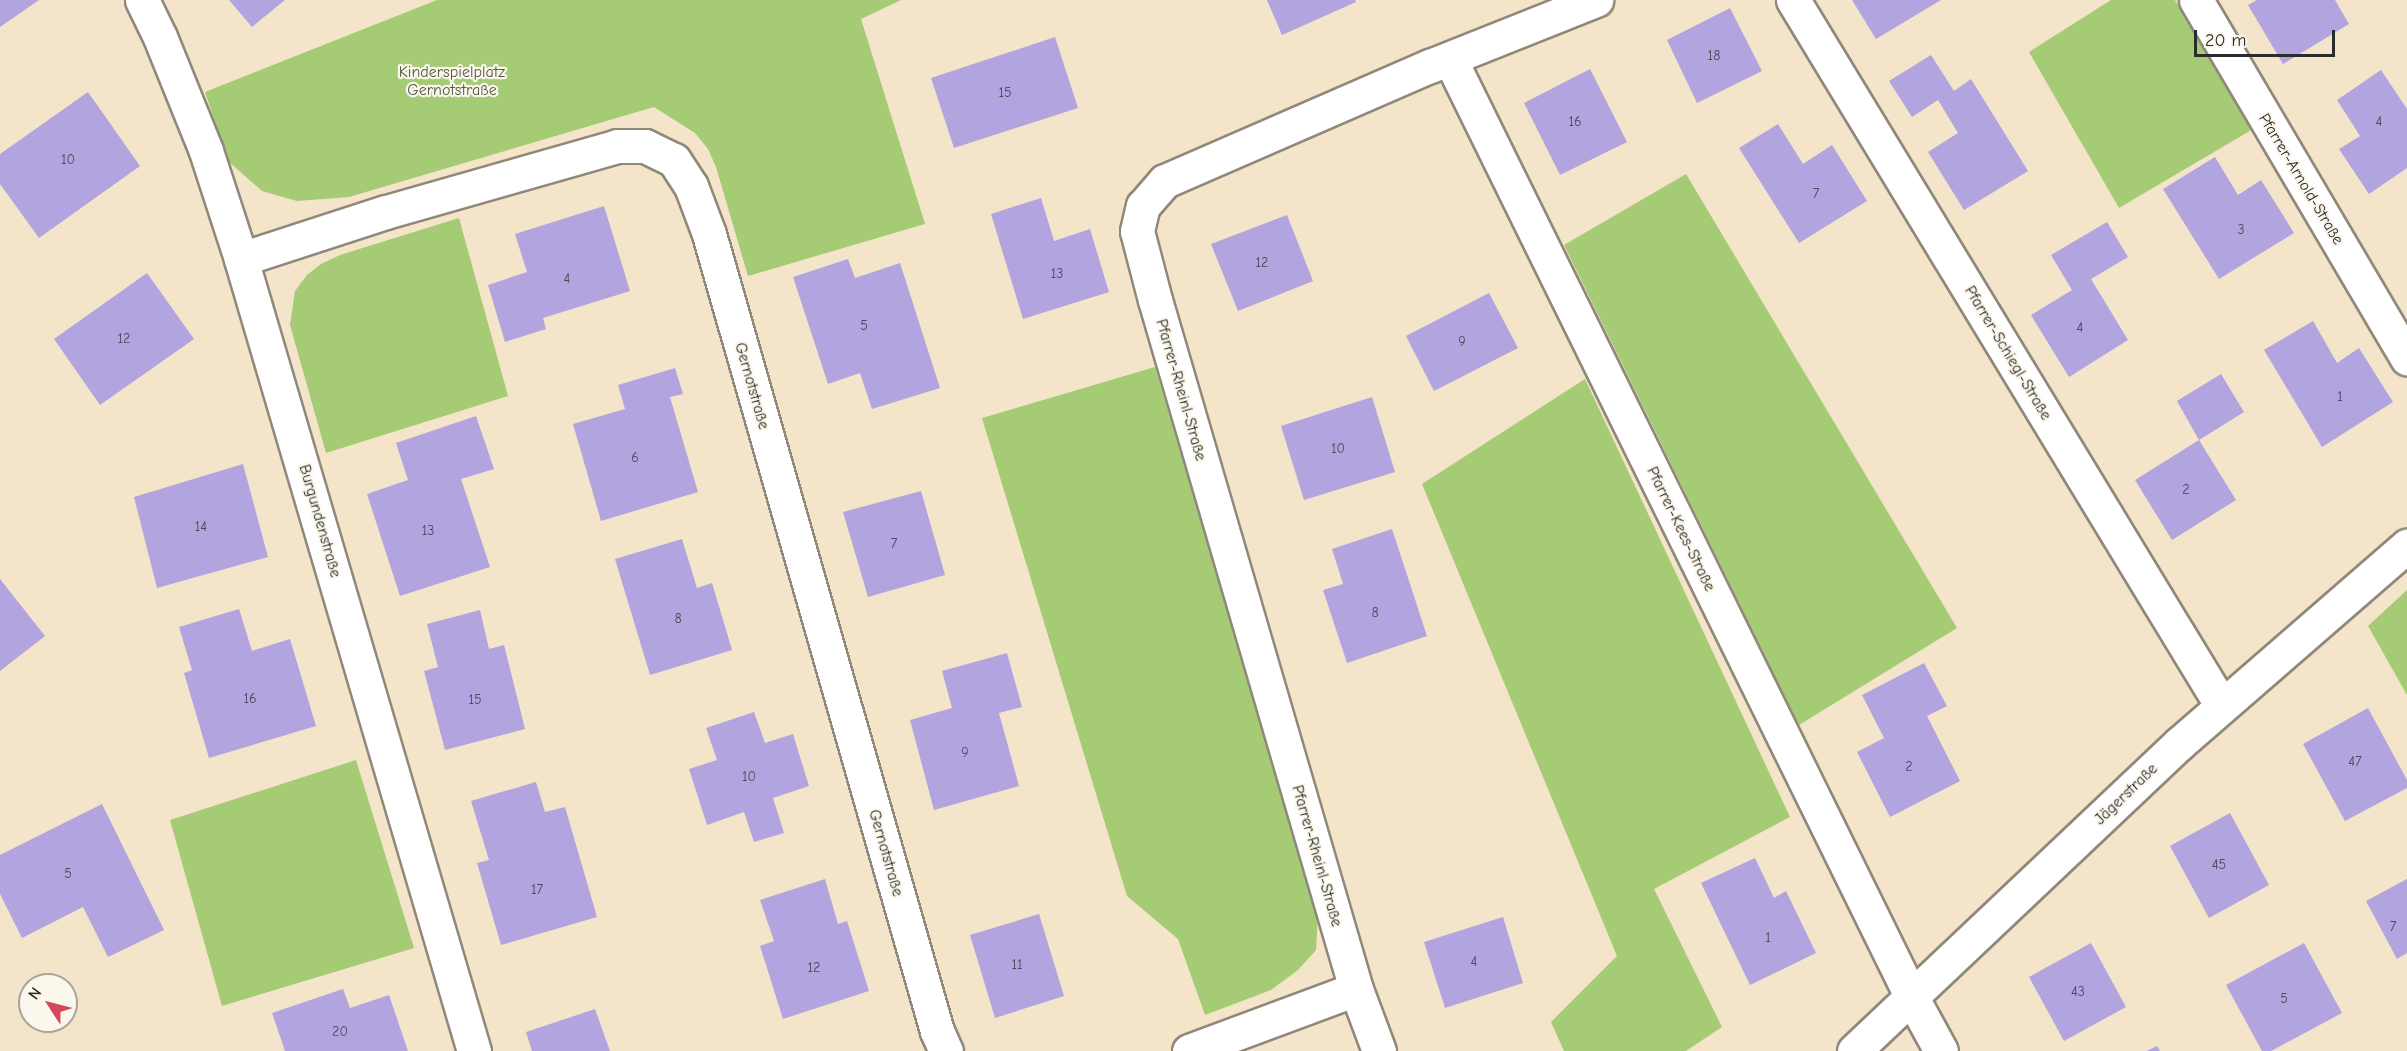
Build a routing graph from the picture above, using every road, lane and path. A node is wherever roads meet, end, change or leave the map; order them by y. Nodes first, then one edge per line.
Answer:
1 (142, 0) edge
2 (1596, 0) edge
3 (1793, 0) edge
4 (2196, 0) edge
5 (1450, 60) junction
6 (241, 259) junction
7 (2407, 358) edge
8 (2407, 546) edge
9 (2222, 706) junction
10 (1356, 989) junction
11 (1912, 998) junction
12 (474, 1051) edge
13 (946, 1051) edge
14 (1189, 1051) edge
15 (1379, 1051) edge
16 (1854, 1051) edge
17 (1941, 1051) edge

1 - 6 street, Burgundenstraße
2 - 5 street, Pfarrer-Rheinl-Straße
3 - 9 street, Pfarrer-Schiegl-Straße
4 - 7 street, Pfarrer-Arnold-Straße
5 - 10 street, Pfarrer-Rheinl-Straße
5 - 11 street, Pfarrer-Kees-Straße
6 - 12 street, Burgundenstraße
6 - 13 street, Gernotstraße
8 - 9 street, Jägerstraße
9 - 11 street, Jägerstraße
10 - 14 street
10 - 15 street, Pfarrer-Rheinl-Straße
11 - 16 street, Jägerstraße
11 - 17 street, Pfarrer-Kees-Straße

